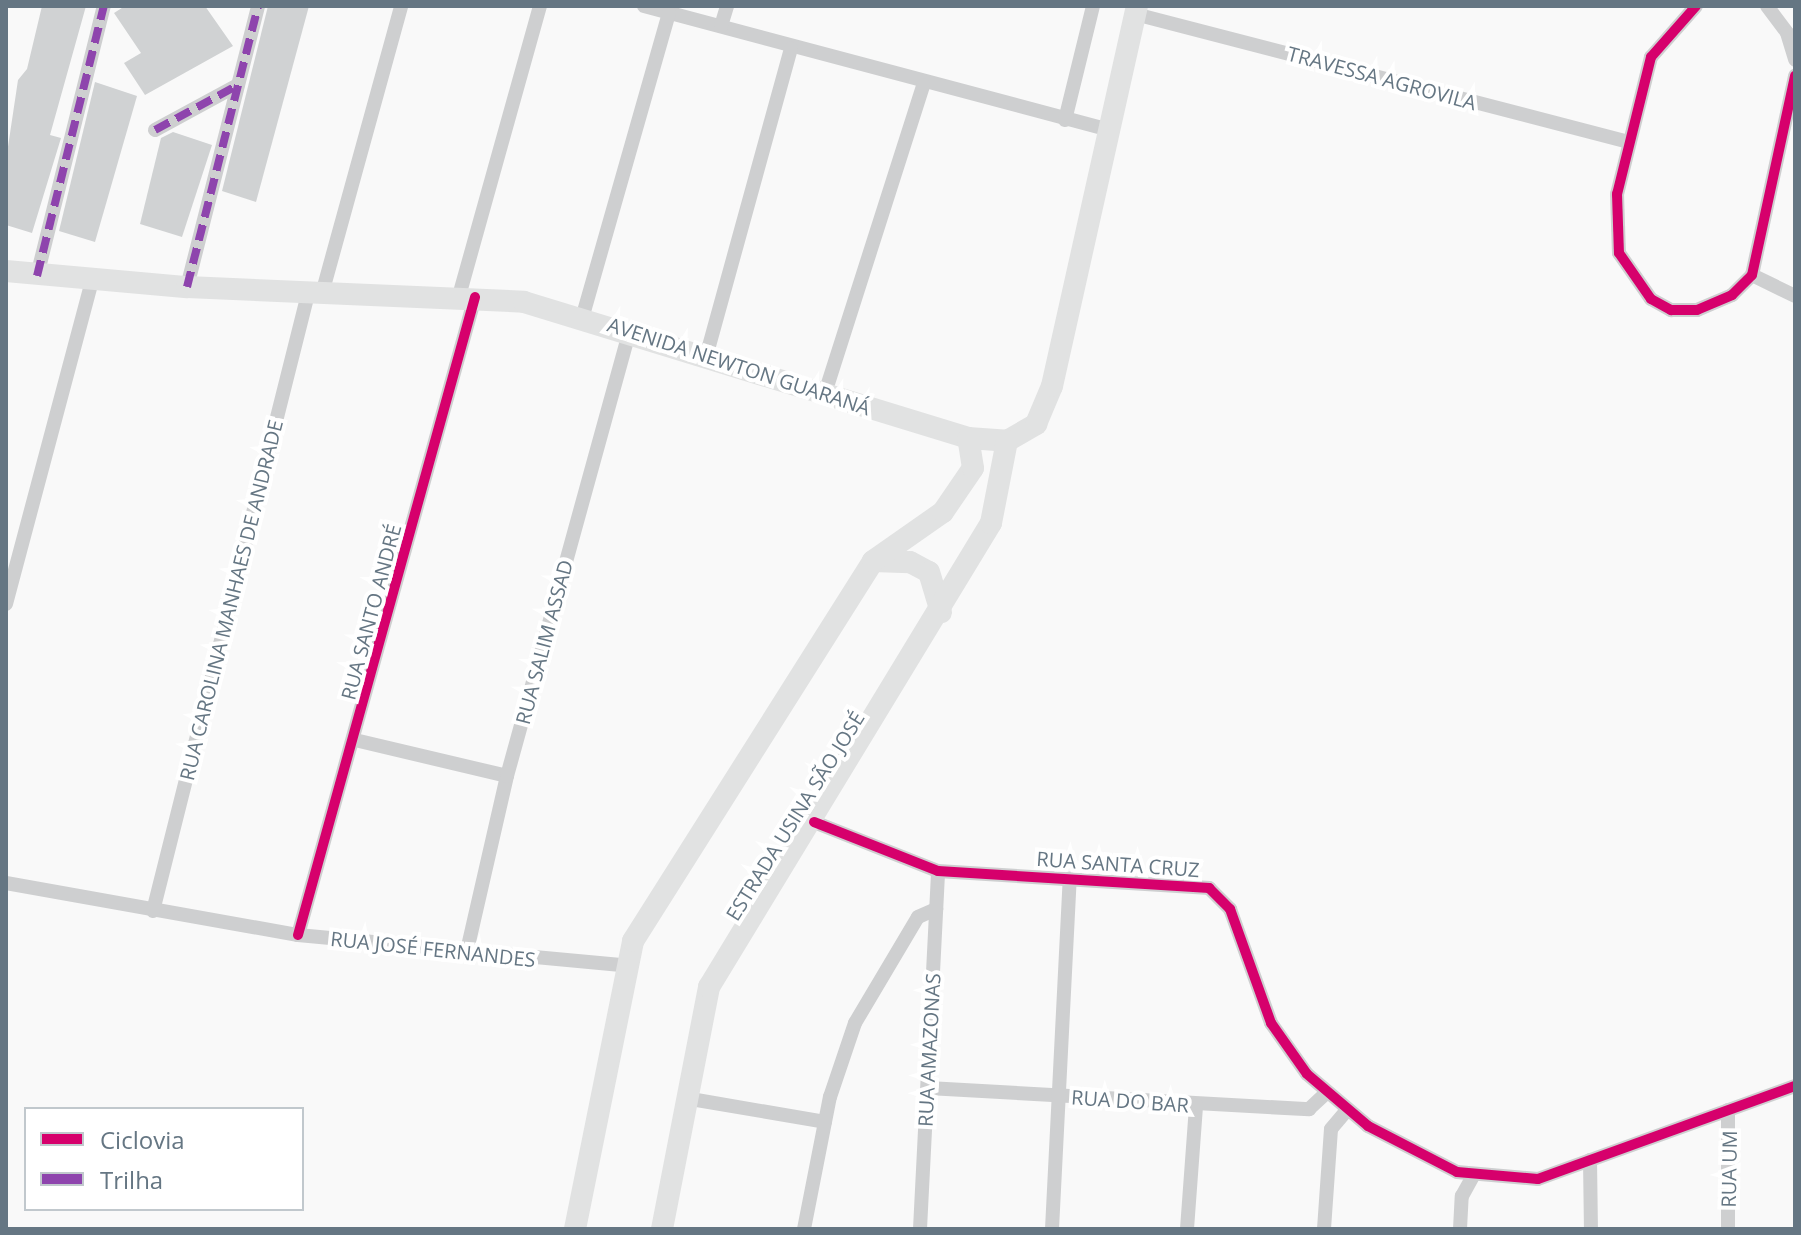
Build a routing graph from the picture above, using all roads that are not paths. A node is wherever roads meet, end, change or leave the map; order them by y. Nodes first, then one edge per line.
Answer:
1 (104, 6) edge
2 (258, 6) edge
3 (401, 6) edge
4 (540, 6) edge
5 (644, 6) edge
6 (727, 6) edge
7 (1093, 6) edge
8 (1696, 6) edge
9 (1767, 6) edge
10 (1136, 10) edge
11 (669, 13) junction
12 (721, 26) junction
13 (791, 48) junction
14 (1795, 60) edge
15 (1795, 76) edge
16 (238, 85) junction
17 (923, 85) junction
18 (1065, 120) junction
19 (1105, 129) junction
20 (155, 130) dead end
21 (1629, 142) junction
22 (6, 271) edge
23 (1752, 275) junction
24 (37, 276) junction
25 (92, 281) junction
26 (187, 287) junction
27 (316, 290) junction
28 (1795, 296) edge
29 (467, 297) junction
30 (583, 315) junction
31 (629, 332) junction
32 (706, 357) junction
33 (825, 393) junction
34 (968, 438) junction
35 (1007, 441) junction
36 (873, 561) junction
37 (6, 604) edge
38 (941, 612) junction
39 (355, 740) junction
40 (507, 776) junction
41 (814, 822) junction
42 (938, 871) junction
43 (1070, 878) junction
44 (6, 883) edge
45 (936, 909) junction
46 (153, 911) junction
47 (298, 935) junction
48 (466, 955) junction
49 (624, 965) junction
50 (1795, 1086) edge
51 (928, 1088) junction
52 (1326, 1093) junction
53 (1060, 1096) junction
54 (685, 1098) junction
55 (1196, 1105) junction
56 (1728, 1110) junction
57 (1346, 1111) junction
58 (825, 1122) junction
59 (1590, 1160) junction
60 (1473, 1176) junction
61 (575, 1229) edge
62 (662, 1229) edge
63 (804, 1229) edge
64 (920, 1229) edge
65 (1052, 1229) edge
66 (1187, 1229) edge
67 (1324, 1229) edge
68 (1460, 1229) edge
69 (1591, 1229) edge
70 (1728, 1229) edge

1 - 24 street
2 - 16 street
3 - 27 street, RUA CAROLINA MANHAES DE ANDRADE
4 - 29 street, RUA SANTO ANDRÉ
5 - 11 street
6 - 12 street
7 - 18 street
8 - 21 street
9 - 14 street
10 - 19 main road
10 - 21 street, TRAVESSA AGROVILA
11 - 12 street
11 - 30 street
12 - 13 street
13 - 17 street
13 - 32 street
15 - 23 street
16 - 20 street
16 - 26 street
17 - 18 street
17 - 33 street
18 - 19 street
19 - 35 main road
21 - 23 street
22 - 24 main road, AVENIDA NEWTON GUARANÁ
23 - 28 street
24 - 25 main road, AVENIDA NEWTON GUARANÁ
25 - 26 main road, AVENIDA NEWTON GUARANÁ
25 - 37 street
26 - 27 main road, AVENIDA NEWTON GUARANÁ
27 - 29 main road, AVENIDA NEWTON GUARANÁ
27 - 46 street, RUA CAROLINA MANHAES DE ANDRADE
29 - 30 main road, AVENIDA NEWTON GUARANÁ
29 - 39 street, RUA SANTO ANDRÉ
30 - 31 main road, AVENIDA NEWTON GUARANÁ
31 - 32 main road, AVENIDA NEWTON GUARANÁ
31 - 40 street, RUA SALIM ASSAD
32 - 33 main road, AVENIDA NEWTON GUARANÁ
33 - 34 main road, AVENIDA NEWTON GUARANÁ
34 - 35 main road, AVENIDA NEWTON GUARANÁ
34 - 36 main road
35 - 38 main road, ESTRADA USINA SÃO JOSÉ
36 - 38 main road
36 - 49 main road
38 - 41 main road, ESTRADA USINA SÃO JOSÉ
39 - 40 street
39 - 47 street, RUA SANTO ANDRÉ
40 - 48 street, RUA SALIM ASSAD
41 - 42 street, RUA SANTA CRUZ
41 - 54 main road, ESTRADA USINA SÃO JOSÉ
42 - 43 street, RUA SANTA CRUZ
42 - 45 street, RUA AMAZONAS
43 - 52 street, RUA SANTA CRUZ
43 - 53 street
44 - 46 street, RUA JOSÉ FERNANDES
45 - 51 street, RUA AMAZONAS
45 - 58 street
46 - 47 street, RUA JOSÉ FERNANDES
47 - 48 street, RUA JOSÉ FERNANDES
48 - 49 street, RUA JOSÉ FERNANDES
49 - 61 main road
50 - 56 street, RUA SANTA CRUZ
51 - 53 street, RUA DO BAR
51 - 64 street, RUA AMAZONAS
52 - 55 street, RUA DO BAR
52 - 57 street, RUA SANTA CRUZ
53 - 55 street, RUA DO BAR
53 - 65 street
54 - 58 street
54 - 62 main road, ESTRADA USINA SÃO JOSÉ
55 - 66 street
56 - 59 street, RUA SANTA CRUZ
56 - 70 street, RUA UM
57 - 60 street, RUA SANTA CRUZ
57 - 67 street
58 - 63 street
59 - 60 street, RUA SANTA CRUZ
59 - 69 street
60 - 68 street

